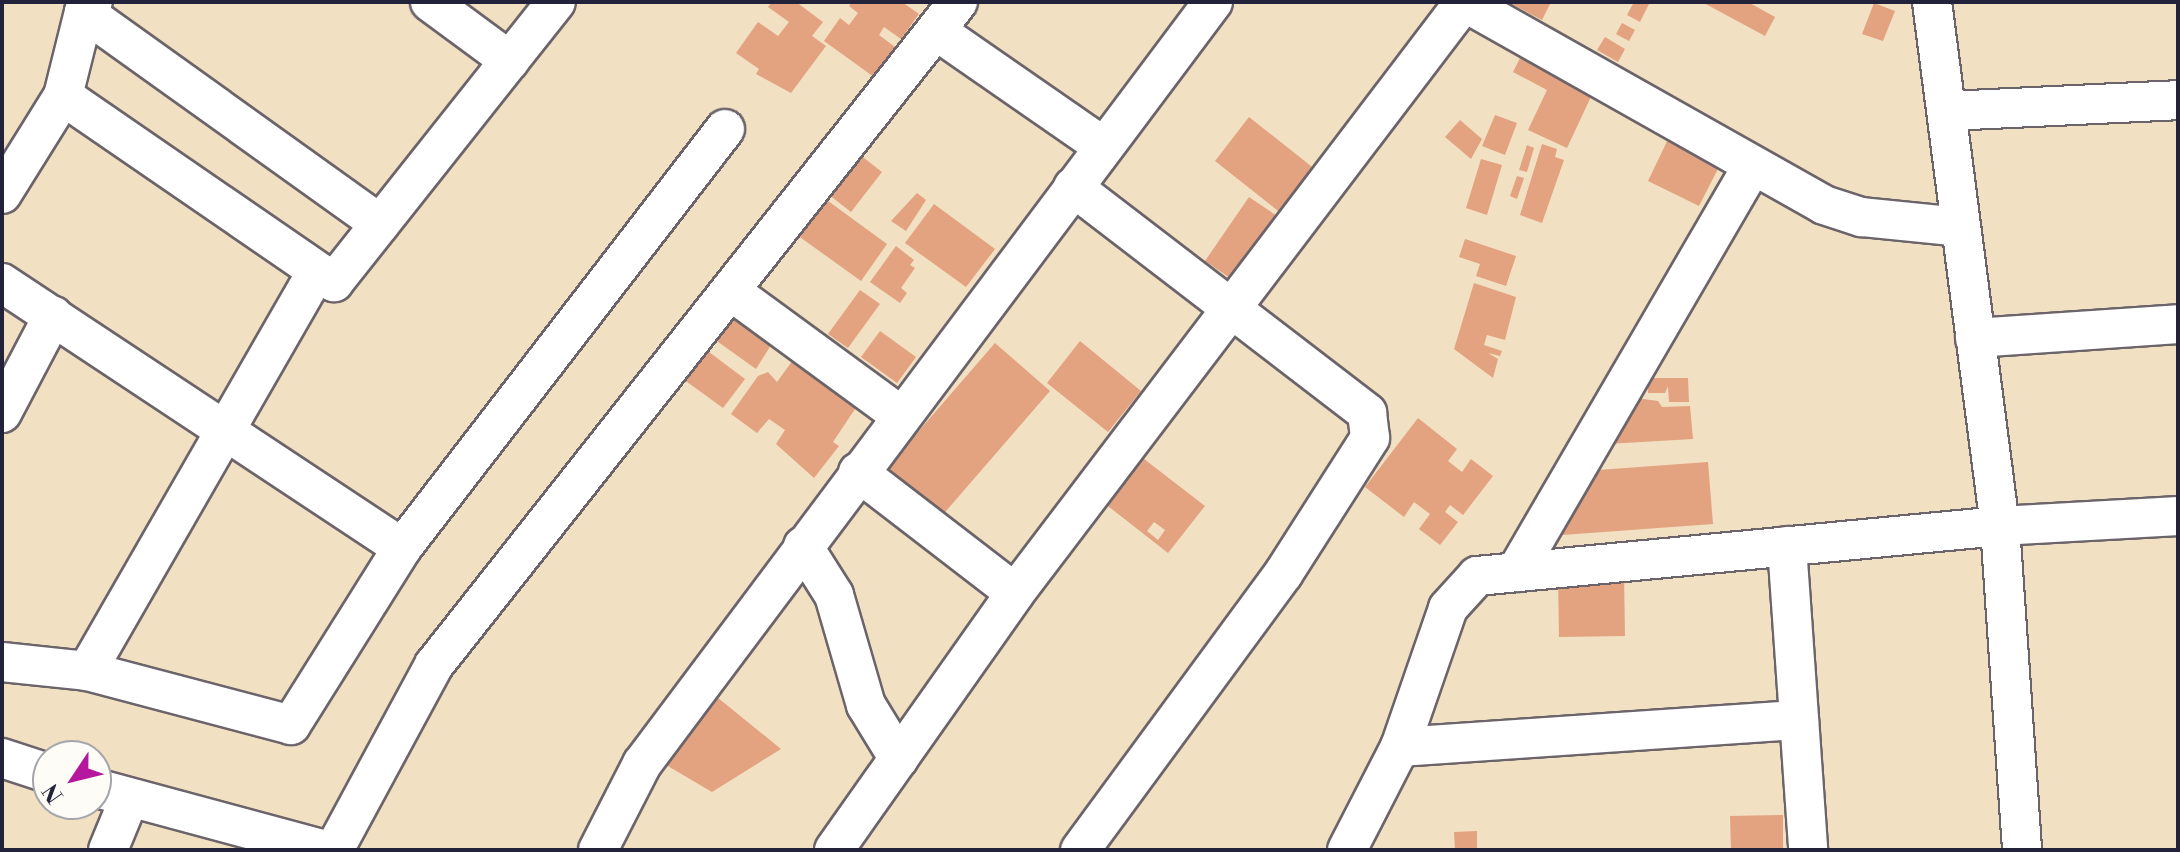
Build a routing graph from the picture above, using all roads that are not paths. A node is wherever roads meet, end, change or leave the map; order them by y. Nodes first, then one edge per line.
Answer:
1 (430, 2) edge
2 (556, 2) edge
3 (1464, 2) edge
4 (1932, 2) edge
5 (1211, 3) edge
6 (88, 7) edge
7 (948, 17) edge
8 (510, 61) junction
9 (63, 96) junction
10 (2178, 100) edge
11 (1948, 111) junction
12 (725, 129) dead end
13 (1101, 145) junction
14 (1752, 166) junction
15 (1073, 187) junction
16 (2, 194) edge
17 (380, 224) junction
18 (1960, 227) junction
19 (317, 271) junction
20 (2, 283) edge
21 (732, 292) junction
22 (1232, 308) junction
23 (53, 316) junction
24 (2178, 324) edge
25 (1975, 338) junction
26 (2, 413) edge
27 (900, 415) junction
28 (223, 430) junction
29 (858, 472) junction
30 (2178, 516) edge
31 (2000, 526) junction
32 (803, 546) junction
33 (1787, 546) junction
34 (402, 548) junction
35 (1516, 572) junction
36 (1015, 593) junction
37 (2, 662) edge
38 (87, 671) junction
39 (1799, 720) junction
40 (1400, 747) junction
41 (2, 758) edge
42 (899, 759) junction
43 (32, 768) edge
44 (112, 794) edge
45 (110, 820) edge
46 (108, 850) edge
47 (325, 850) edge
48 (334, 850) edge
49 (598, 850) edge
50 (834, 850) edge
51 (1080, 850) edge
52 (1347, 850) edge
53 (1808, 850) edge
54 (2022, 850) edge

1 - 8 street
2 - 8 street
3 - 14 street
3 - 22 street
4 - 11 street
5 - 13 street
6 - 9 street
6 - 17 street
7 - 13 street
7 - 21 street
8 - 17 street
9 - 16 street
9 - 19 street
10 - 11 street
11 - 18 street
12 - 34 street
13 - 15 street
14 - 18 street
14 - 35 street
15 - 22 street
15 - 27 street
17 - 19 street
18 - 25 street
19 - 28 street
20 - 23 street
21 - 27 street
21 - 48 street
22 - 36 street
22 - 51 street
23 - 26 street
23 - 28 street
24 - 25 street
25 - 31 street
27 - 29 street
28 - 34 street
28 - 38 street
29 - 32 street
29 - 36 street
30 - 31 street
31 - 33 street
31 - 54 street
32 - 42 street
32 - 49 street
33 - 35 street
33 - 39 street
34 - 38 street
35 - 40 street
36 - 42 street
37 - 38 street
39 - 40 street
39 - 53 street
40 - 52 street
41 - 43 street
42 - 50 street
44 - 47 street
45 - 46 street

